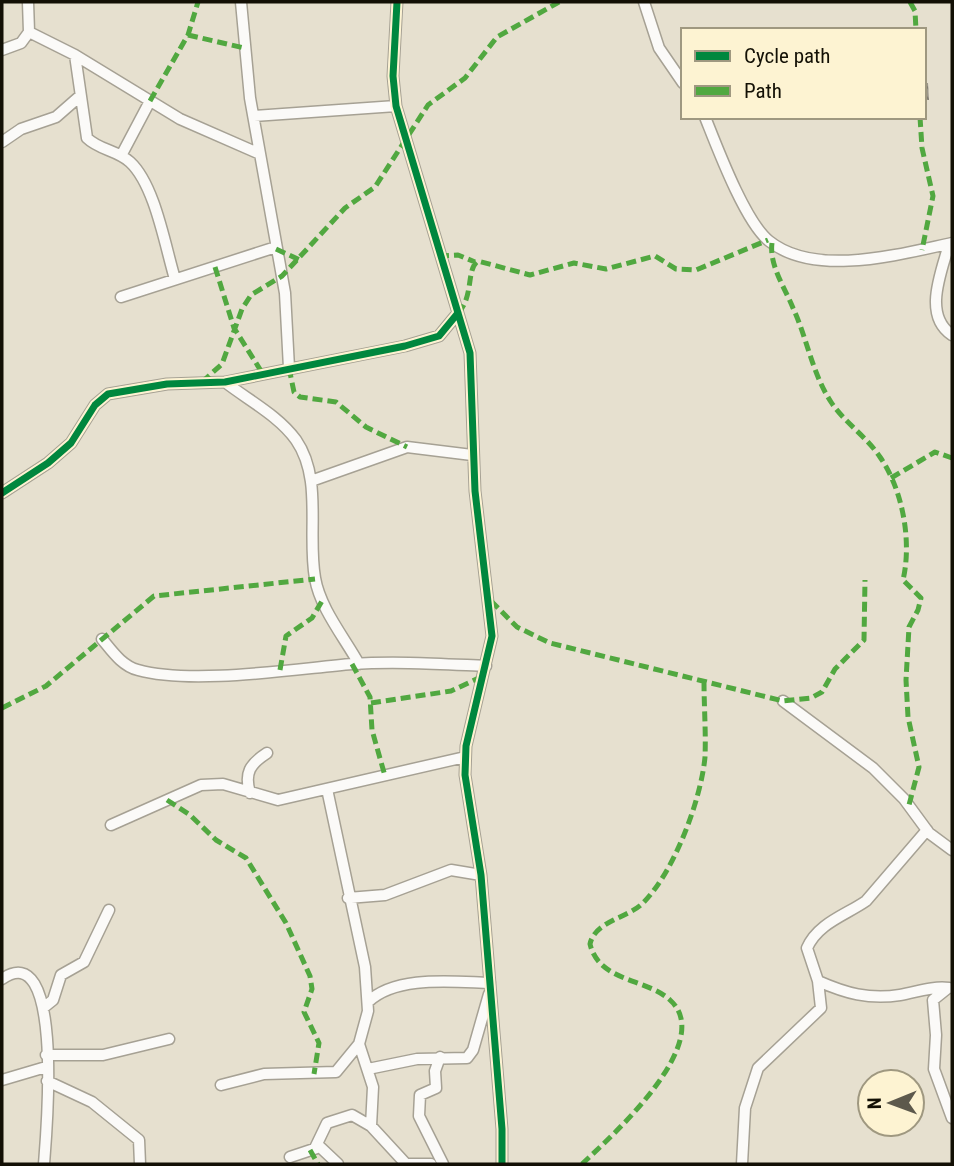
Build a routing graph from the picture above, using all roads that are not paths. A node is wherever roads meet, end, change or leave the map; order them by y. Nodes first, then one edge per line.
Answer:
1 (28, 2) edge
2 (241, 2) edge
3 (397, 2) edge
4 (644, 2) edge
5 (29, 32) junction
6 (2, 50) edge
7 (75, 55) junction
8 (681, 80) edge
9 (80, 96) junction
10 (150, 101) junction
11 (396, 106) junction
12 (254, 116) junction
13 (706, 119) edge
14 (2, 142) edge
15 (122, 154) junction
16 (260, 154) junction
17 (951, 244) edge
18 (276, 247) junction
19 (175, 279) junction
20 (121, 297) dead end
21 (458, 313) junction
22 (952, 335) edge
23 (289, 368) junction
24 (225, 382) junction
25 (472, 454) junction
26 (311, 481) junction
27 (2, 493) edge
28 (102, 639) dead end
29 (359, 664) junction
30 (486, 666) junction
31 (783, 701) dead end
32 (267, 752) dead end
33 (465, 757) junction
34 (327, 789) junction
35 (250, 793) junction
36 (111, 825) dead end
37 (927, 830) junction
38 (952, 850) edge
39 (481, 875) junction
40 (348, 898) junction
41 (108, 910) dead end
42 (2, 979) edge
43 (818, 981) junction
44 (490, 986) junction
45 (950, 988) edge
46 (368, 1002) junction
47 (43, 1008) junction
48 (169, 1039) dead end
49 (359, 1044) junction
50 (440, 1058) junction
51 (46, 1061) junction
52 (368, 1069) junction
53 (2, 1080) edge
54 (47, 1081) junction
55 (221, 1085) dead end
56 (952, 1118) edge
57 (371, 1126) junction
58 (315, 1148) junction
59 (290, 1157) dead end
60 (44, 1164) edge
61 (140, 1164) edge
62 (338, 1164) edge
63 (407, 1164) edge
64 (431, 1164) edge
65 (443, 1164) edge
66 (502, 1164) edge
67 (742, 1164) edge

1 - 5 street
2 - 12 street
3 - 11 street
4 - 8 street
5 - 6 street
5 - 7 street
7 - 9 street
7 - 10 street
9 - 14 street
9 - 15 street
10 - 15 street
10 - 16 street
11 - 12 street
11 - 21 street
12 - 16 street
13 - 17 street
15 - 19 street
16 - 18 street
17 - 22 street
18 - 19 street
18 - 23 street
19 - 20 street
21 - 23 street
21 - 25 street
23 - 24 street
24 - 26 street
24 - 27 street
25 - 26 street
25 - 30 street
26 - 29 street
28 - 29 street
29 - 30 street
30 - 33 street
31 - 37 street
32 - 35 street
33 - 34 street
33 - 39 street
34 - 35 street
34 - 40 street
35 - 36 street
37 - 38 street
37 - 43 street
39 - 40 street
39 - 44 street
40 - 46 street
41 - 47 street
42 - 47 street
43 - 45 street
43 - 67 street
44 - 46 street
44 - 50 street
44 - 66 street
45 - 56 street
46 - 49 street
47 - 51 street
48 - 51 street
49 - 52 street
49 - 55 street
50 - 52 street
50 - 65 street
51 - 53 street
51 - 54 street
52 - 57 street
54 - 60 street
54 - 61 street
57 - 58 street
57 - 63 street
58 - 59 street
58 - 62 street
63 - 64 street

